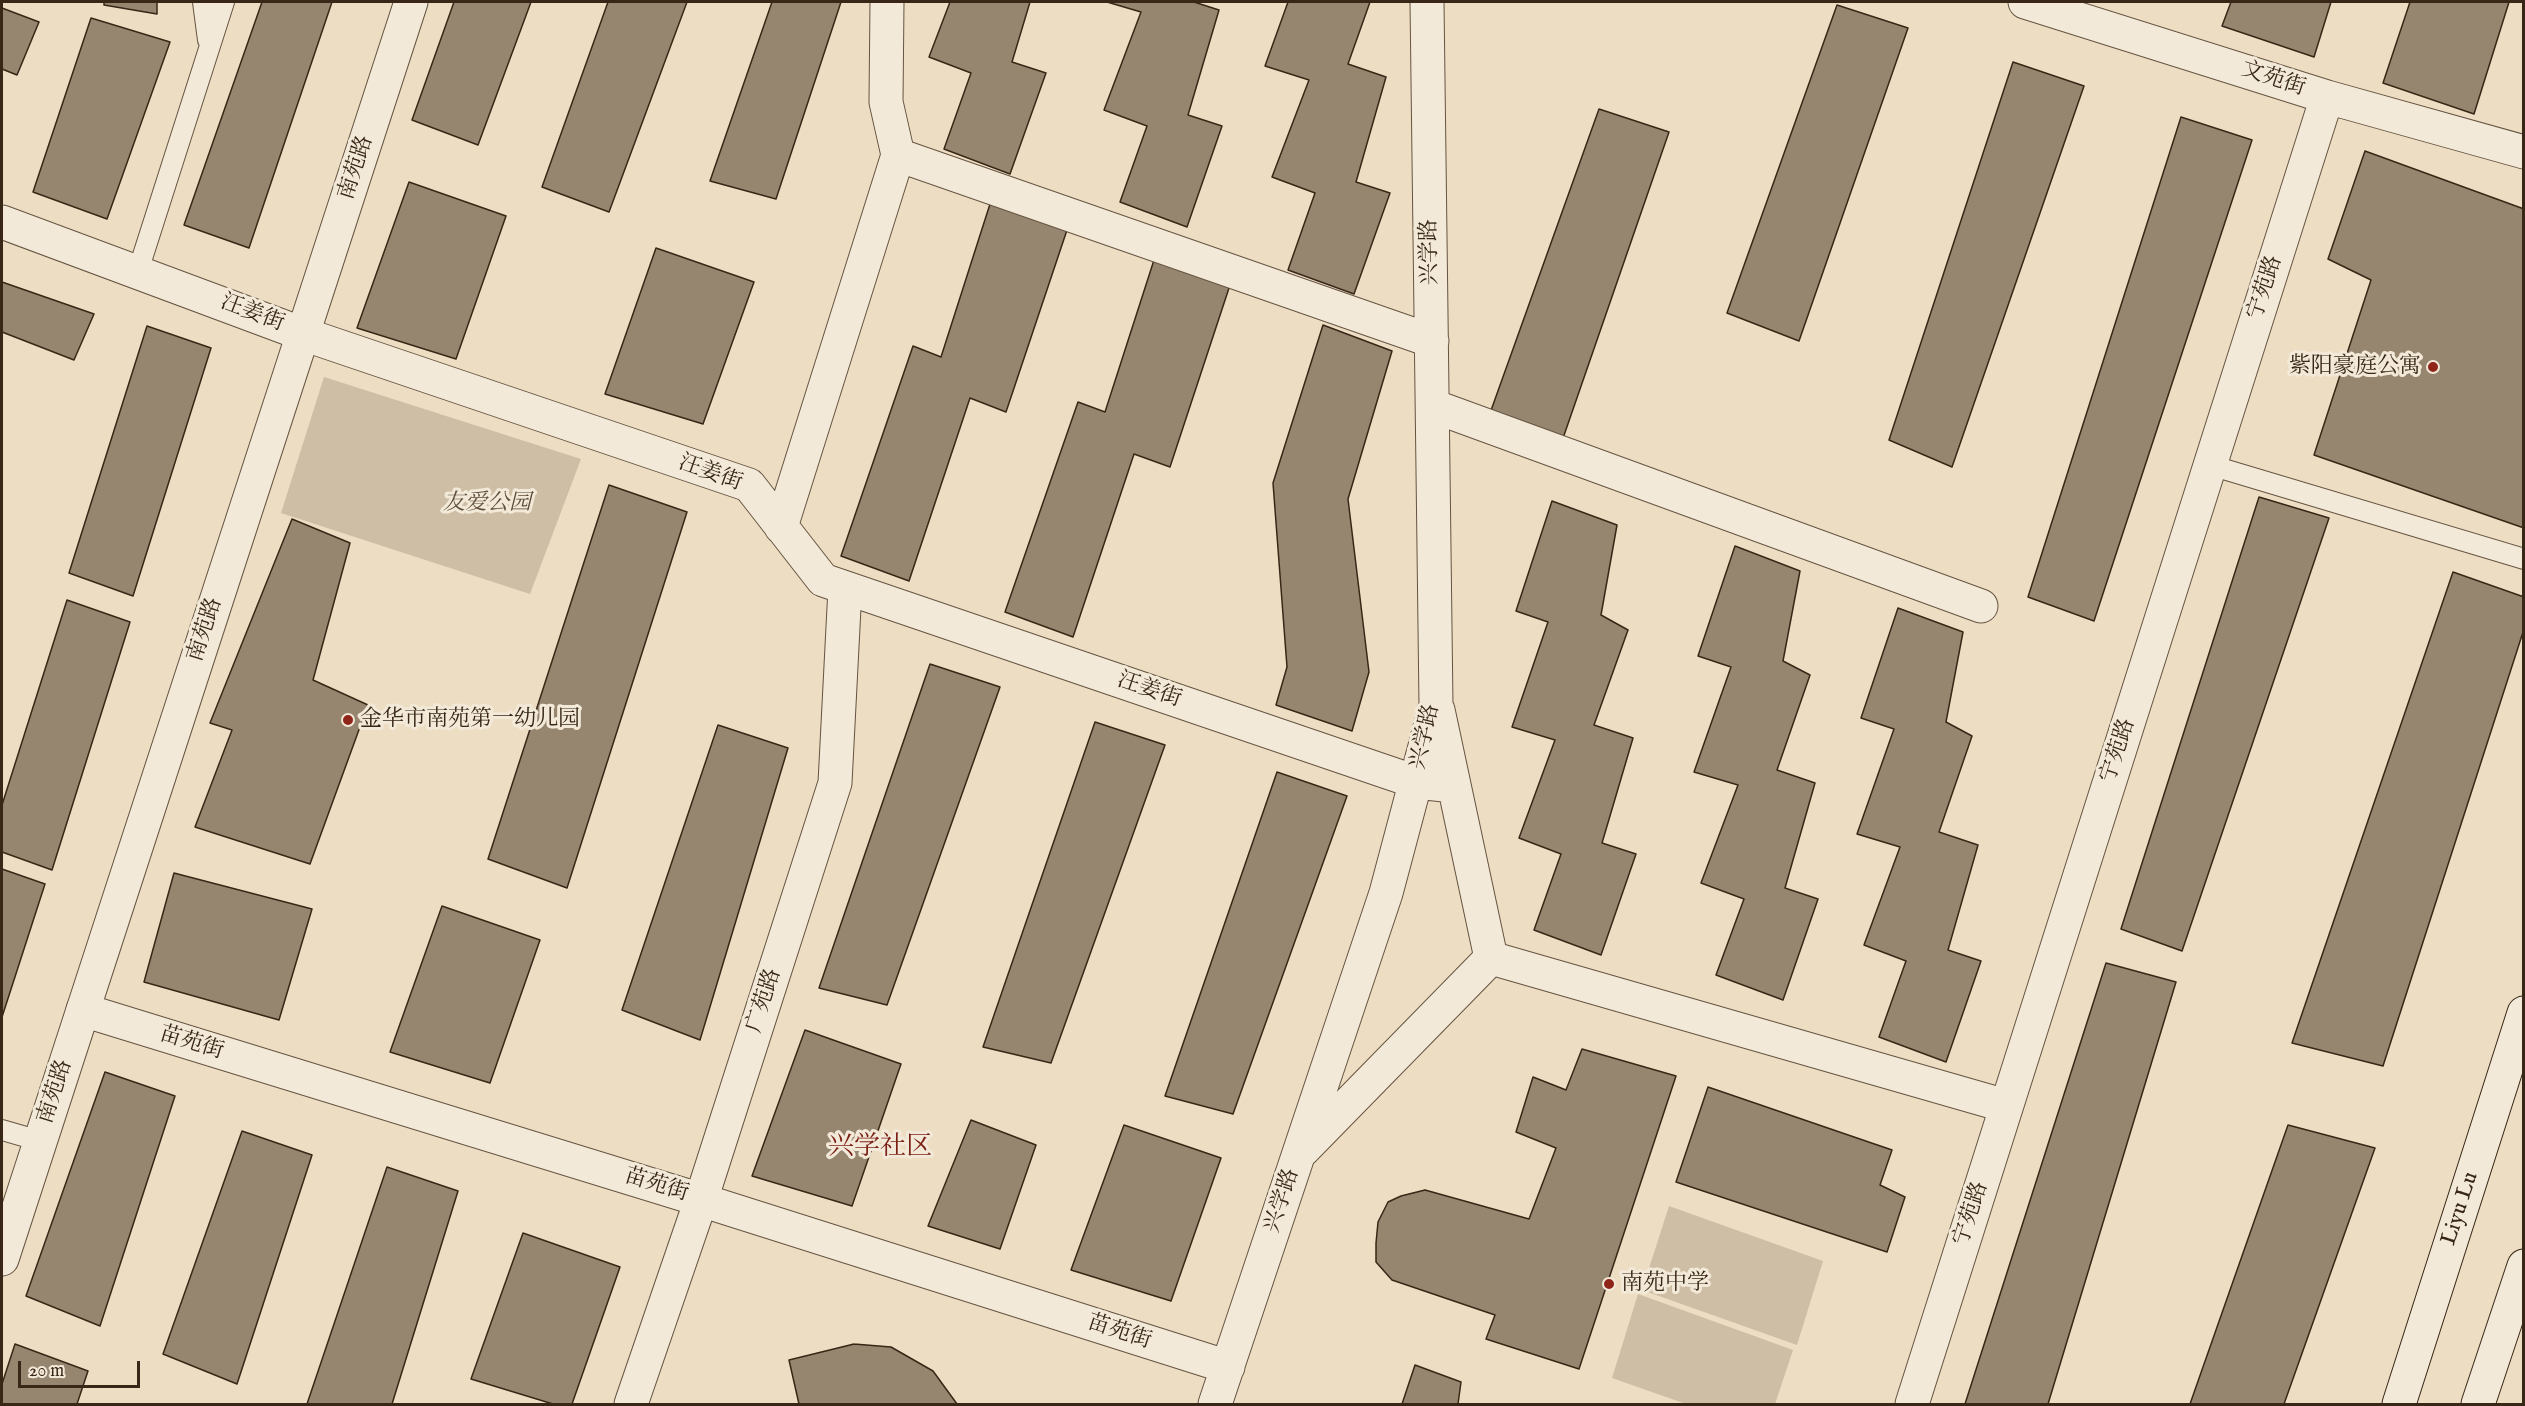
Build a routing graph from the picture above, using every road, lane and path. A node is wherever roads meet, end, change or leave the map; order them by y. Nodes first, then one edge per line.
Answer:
1 (204, 2) edge
2 (224, 2) edge
3 (411, 2) edge
4 (887, 2) edge
5 (1427, 2) edge
6 (2025, 2) edge
7 (209, 49) junction
8 (2327, 97) junction
9 (2523, 152) edge
10 (898, 155) junction
11 (2, 222) edge
12 (138, 271) junction
13 (303, 334) junction
14 (1432, 341) junction
15 (1433, 406) junction
16 (2210, 465) junction
17 (782, 527) junction
18 (2523, 559) edge
19 (845, 588) junction
20 (1981, 606) dead end
21 (1436, 705) junction
22 (1416, 782) junction
23 (1454, 786) junction
24 (1491, 957) junction
25 (82, 1010) junction
26 (2523, 1013) edge
27 (2006, 1106) junction
28 (2, 1130) edge
29 (40, 1141) junction
30 (1299, 1155) junction
31 (701, 1200) junction
32 (2, 1259) edge
33 (2523, 1266) edge
34 (1228, 1367) junction
35 (632, 1404) edge
36 (1215, 1404) edge
37 (1912, 1404) edge
38 (2398, 1404) edge
39 (2478, 1404) edge

1 - 7 lane
2 - 7 lane
3 - 13 street, 南苑路
4 - 10 street
5 - 14 street, 兴学路
6 - 8 street, 文苑街
7 - 12 lane
8 - 9 street, 文苑街
8 - 16 street, 宁苑路
10 - 14 street
10 - 17 street
11 - 12 street, 汪姜街
12 - 13 street, 汪姜街
13 - 17 street, 汪姜街
13 - 25 street, 南苑路
14 - 15 street, 兴学路
15 - 20 street
15 - 21 street, 兴学路
16 - 18 lane
16 - 27 street, 宁苑路
17 - 19 street, 汪姜街
19 - 22 street, 汪姜街
19 - 31 street, 广苑路
21 - 22 street, 兴学路
21 - 23 street
22 - 23 street, 汪姜街
22 - 30 street, 兴学路
23 - 24 street
24 - 27 street
24 - 30 street
25 - 29 street, 南苑路
25 - 31 street, 苗苑街
26 - 38 street, Liyu Lu
27 - 37 street, 宁苑路
28 - 29 lane
29 - 32 street, 南苑路
30 - 34 street, 兴学路
31 - 34 street, 苗苑街
31 - 35 street, 广苑路
33 - 39 street
34 - 36 street, 兴学路

